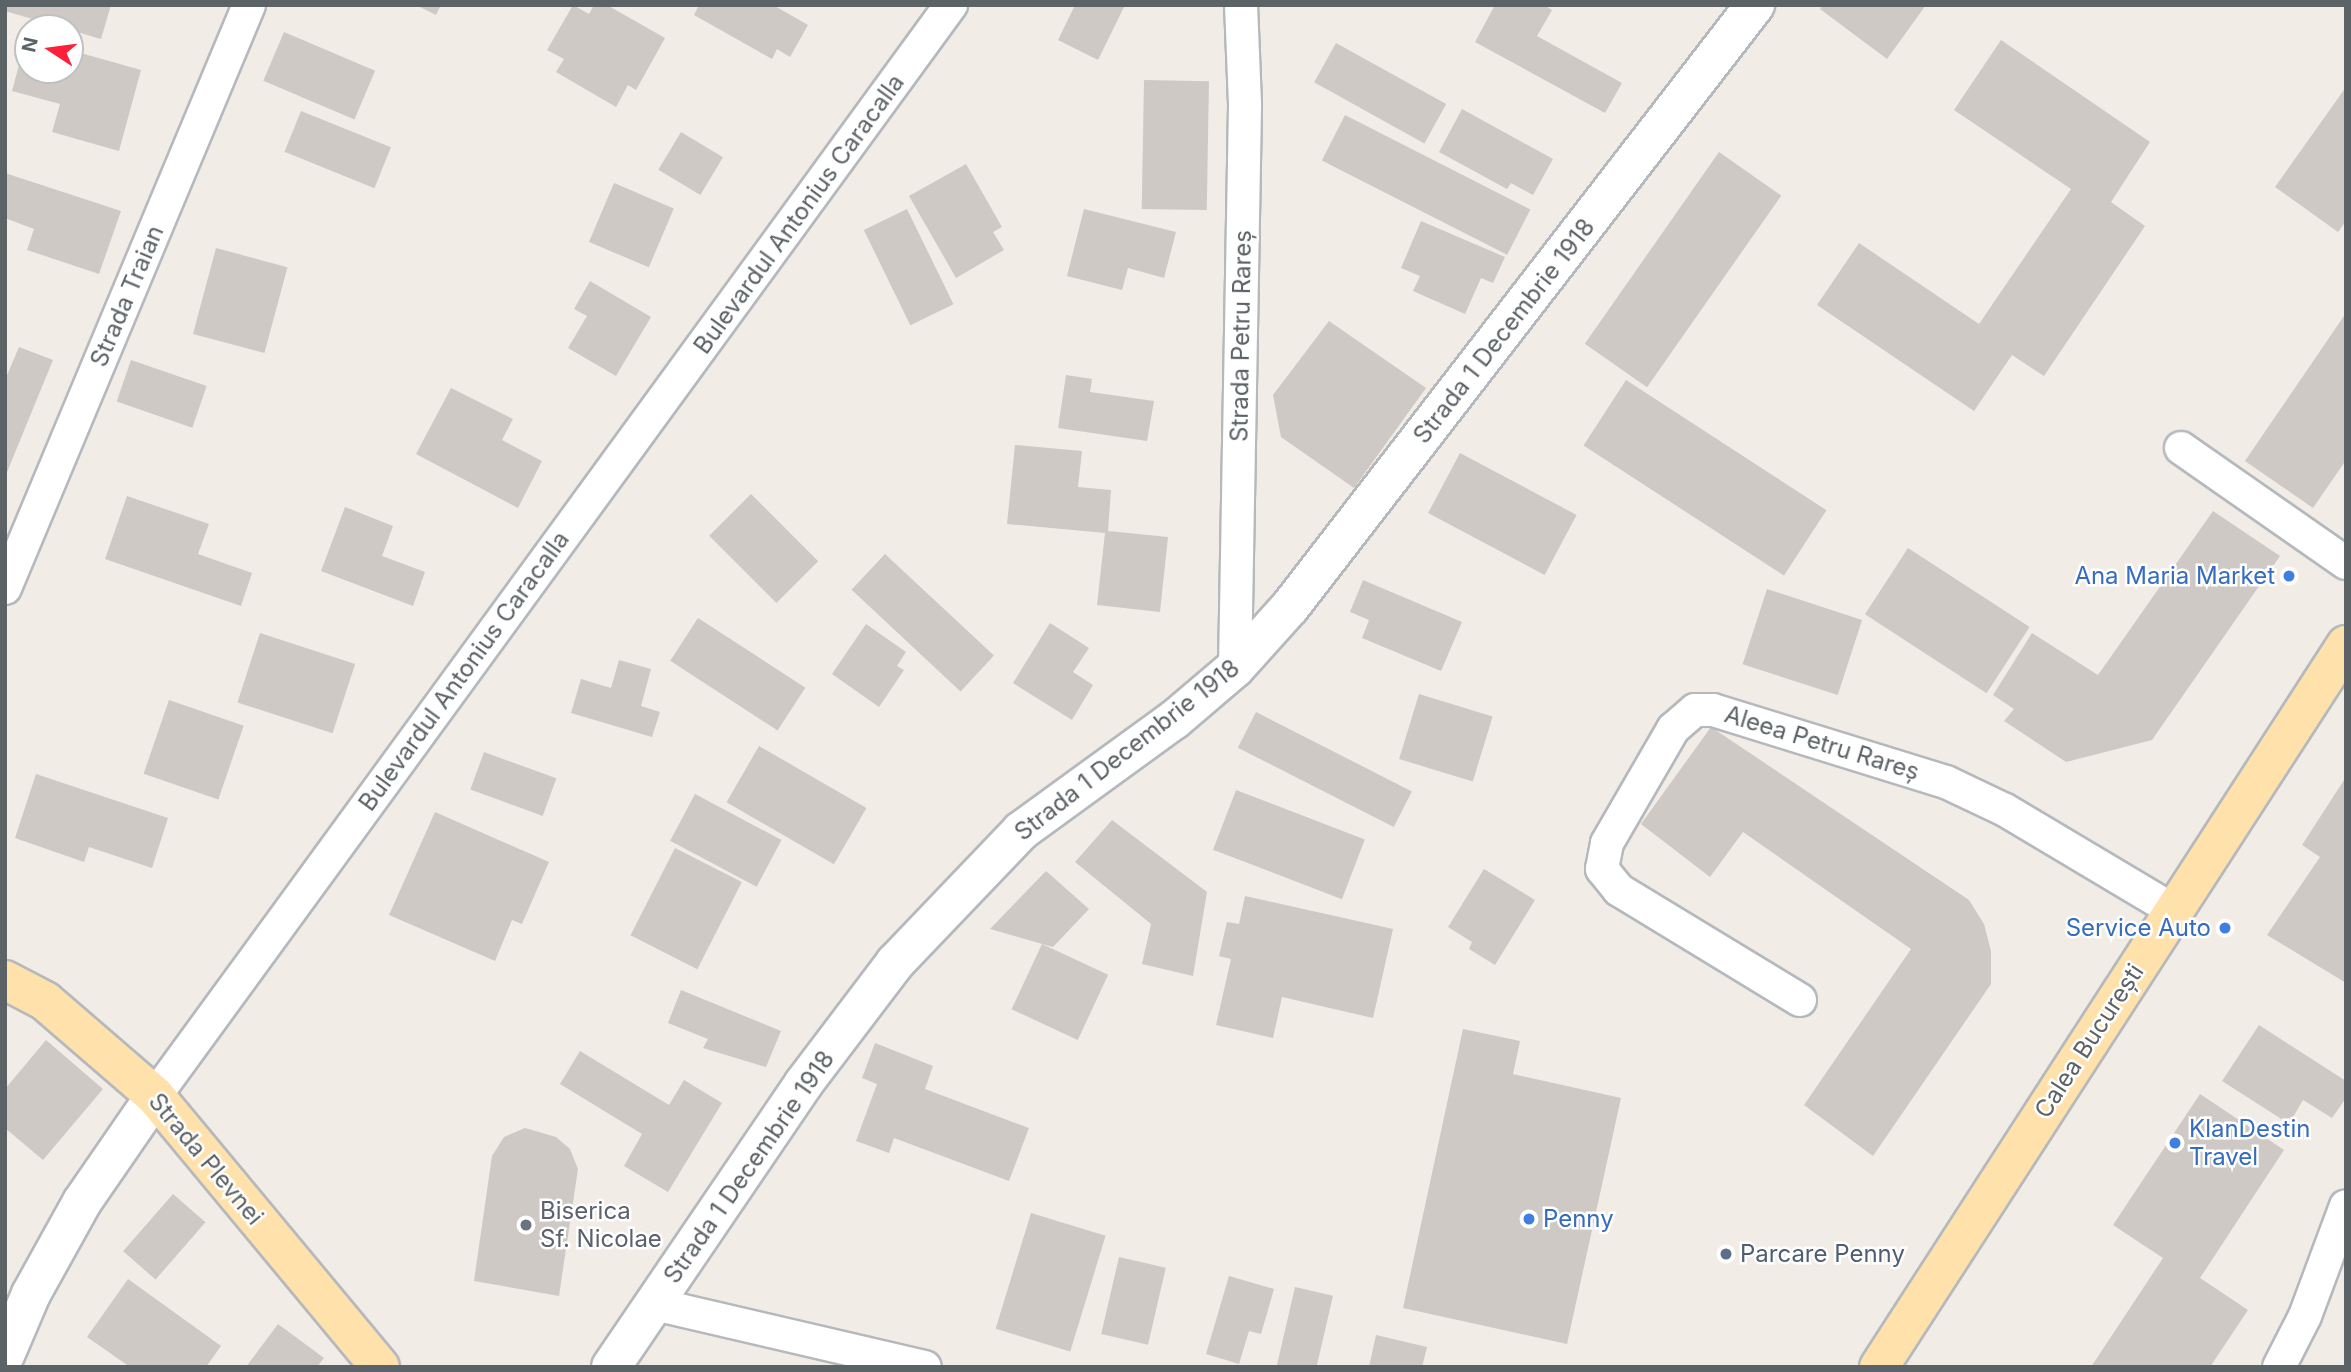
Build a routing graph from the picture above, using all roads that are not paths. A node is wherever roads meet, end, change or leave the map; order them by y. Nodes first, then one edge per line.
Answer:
1 (249, 5) edge
2 (951, 5) edge
3 (1241, 5) edge
4 (1755, 5) edge
5 (2181, 448) dead end
6 (2346, 562) edge
7 (5, 588) edge
8 (2346, 645) edge
9 (1236, 668) junction
10 (2173, 910) junction
11 (5, 980) edge
12 (1800, 1000) dead end
13 (155, 1096) junction
14 (2346, 1206) edge
15 (654, 1304) junction
16 (5, 1354) edge
17 (380, 1367) edge
18 (611, 1367) edge
19 (925, 1367) edge
20 (1879, 1367) edge
21 (2278, 1367) edge

1 - 7 street, Strada Traian
2 - 13 street, Bulevardul Antonius Caracalla
3 - 9 street, Strada Petru Rareș
4 - 9 main road, Strada 1 Decembrie 1918
5 - 6 street
8 - 10 main road, Calea București
9 - 15 main road, Strada 1 Decembrie 1918
10 - 12 street, Aleea Petru Rareș
10 - 20 main road, Calea București
11 - 13 main road, Strada Plevnei
13 - 16 main road, Bulevardul Antonius Caracalla
13 - 17 main road, Strada Plevnei
14 - 21 street
15 - 18 main road, Strada 1 Decembrie 1918
15 - 19 street

